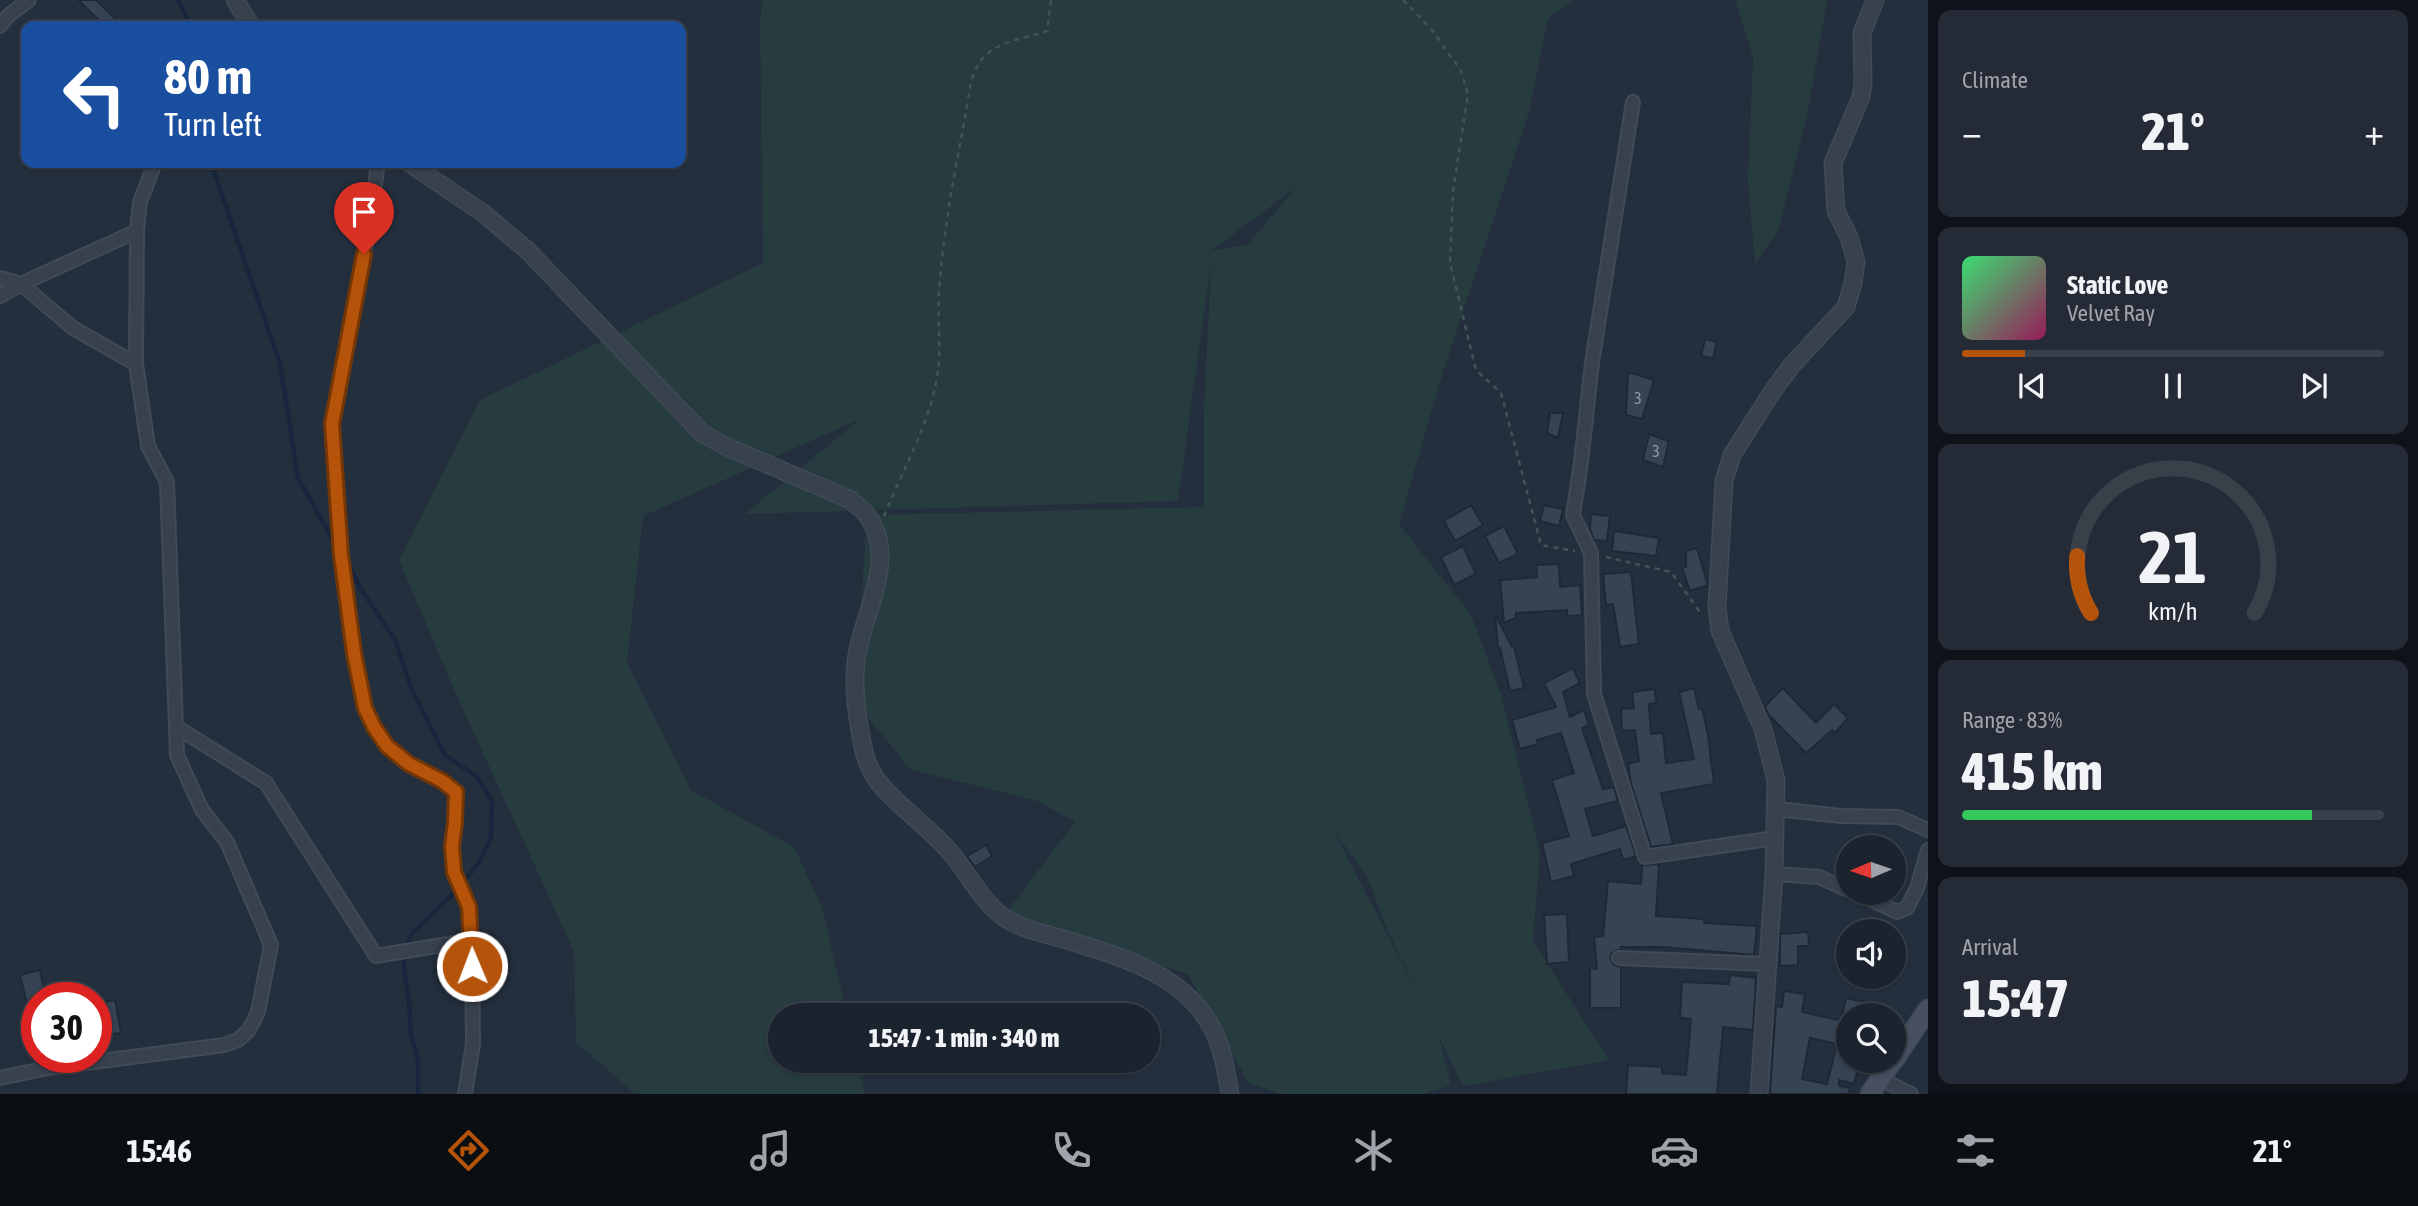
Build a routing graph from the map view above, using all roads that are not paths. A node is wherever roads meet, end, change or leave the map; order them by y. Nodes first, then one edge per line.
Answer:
1 (29, 0) edge
2 (235, 0) edge
3 (1875, 0) edge
4 (248, 21) edge
5 (0, 26) edge
6 (1633, 102) dead end
7 (153, 168) edge
8 (377, 168) edge
9 (416, 168) edge
10 (137, 230) junction
11 (0, 278) edge
12 (21, 284) junction
13 (0, 296) edge
14 (136, 364) junction
15 (178, 728) junction
16 (1777, 809) junction
17 (1928, 830) edge
18 (1775, 838) junction
19 (1928, 850) edge
20 (1774, 874) junction
21 (1836, 885) edge
22 (1882, 905) edge
23 (472, 940) junction
24 (1619, 958) dead end
25 (1769, 964) junction
26 (1928, 1009) edge
27 (1906, 1041) edge
28 (0, 1078) edge
29 (1875, 1086) edge
30 (465, 1094) edge
31 (1230, 1094) edge
32 (1759, 1094) edge
33 (1911, 1094) edge

1 - 5 street
2 - 4 street
3 - 16 street
6 - 18 street
7 - 10 street
8 - 23 street
9 - 31 street
10 - 12 street
10 - 14 street
11 - 12 street
12 - 13 street
12 - 14 street
14 - 15 street
15 - 23 street
15 - 28 street
16 - 17 street
16 - 18 street
18 - 20 street
19 - 22 street
20 - 21 street
20 - 25 street
23 - 30 street
24 - 25 street
25 - 32 street
26 - 27 main road
29 - 33 street

